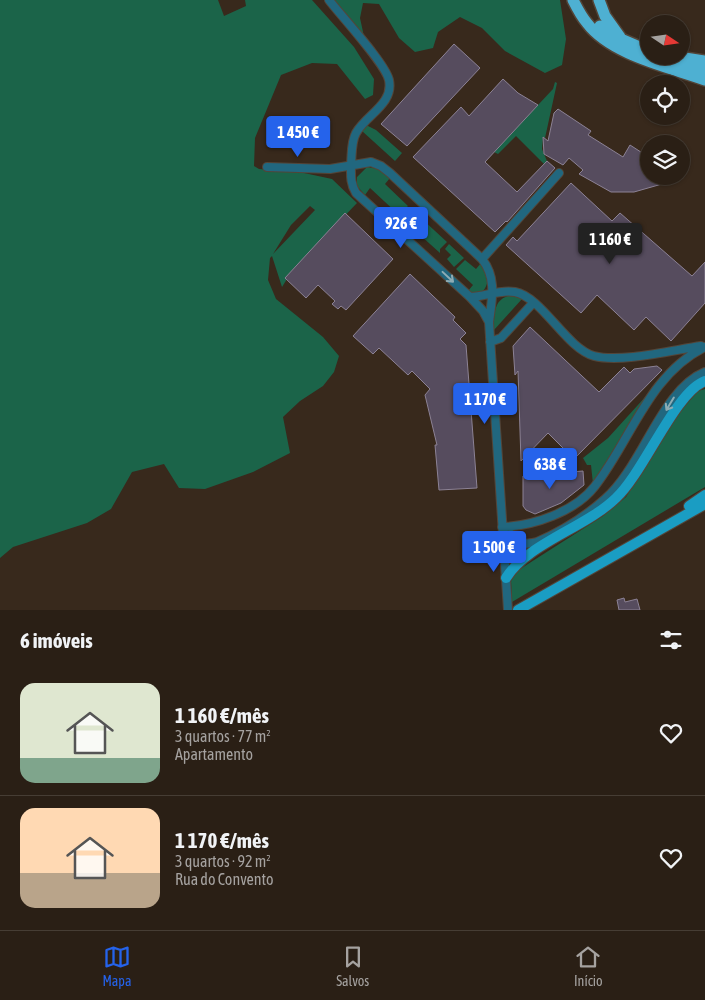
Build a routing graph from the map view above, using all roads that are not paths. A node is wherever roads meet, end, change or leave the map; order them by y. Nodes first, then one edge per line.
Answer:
1 (329, 0) edge
2 (572, 0) edge
3 (582, 0) edge
4 (599, 0) edge
5 (625, 42) junction
6 (640, 48) edge
7 (640, 56) edge
8 (700, 60) edge
9 (664, 65) edge
10 (683, 65) edge
11 (705, 65) edge
12 (705, 71) edge
13 (705, 80) edge
14 (351, 165) junction
15 (267, 167) dead end
16 (560, 172) dead end
17 (482, 259) junction
18 (493, 293) junction
19 (470, 297) junction
20 (533, 303) junction
21 (489, 322) junction
22 (490, 342) junction
23 (705, 346) edge
24 (705, 372) edge
25 (705, 381) edge
26 (705, 495) edge
27 (705, 504) edge
28 (502, 527) junction
29 (522, 544) junction
30 (504, 552) junction
31 (615, 554) junction
32 (523, 558) junction
33 (506, 578) junction
34 (508, 610) edge
35 (518, 610) edge

1 - 14 street
2 - 7 highway
3 - 5 highway
4 - 5 highway
5 - 6 highway
8 - 11 highway
9 - 13 highway
10 - 12 highway
14 - 15 street
14 - 17 street
14 -> 19 street
16 - 17 street
17 - 18 street
18 - 19 street
18 - 20 street
18 - 21 street
19 - 21 street
20 - 22 street
20 - 23 street
21 - 22 street
22 - 28 street
23 - 28 street
24 -> 29 street
25 - 32 main road
26 - 31 main road
27 - 31 main road
28 - 29 street
28 - 30 street
29 - 30 street
30 - 32 main road
30 - 33 street
31 - 35 main road
32 - 33 main road
33 - 34 street

